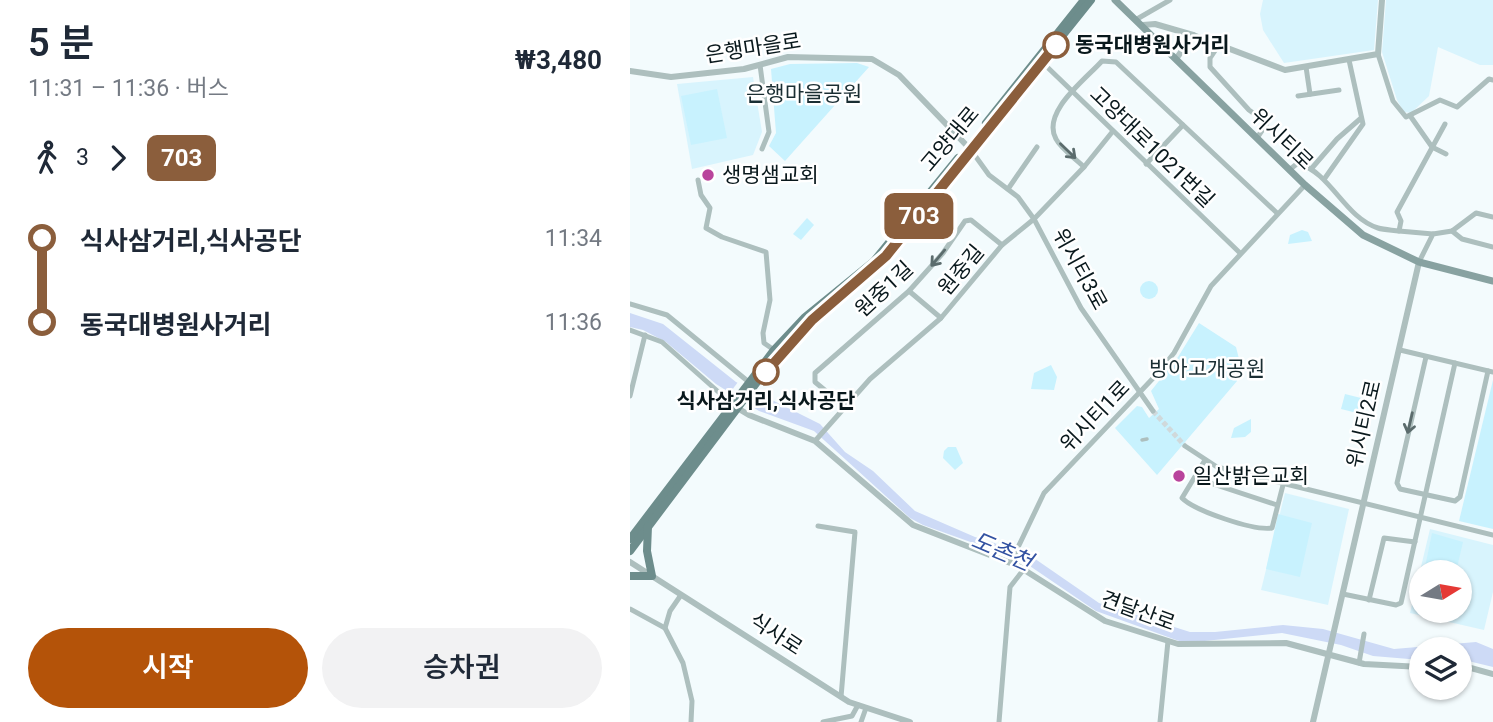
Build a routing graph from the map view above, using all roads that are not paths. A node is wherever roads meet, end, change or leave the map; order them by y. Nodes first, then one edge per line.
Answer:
1 (1084, 0) edge
2 (1091, 0) edge
3 (1115, 0) edge
4 (1170, 0) edge
5 (1382, 0) edge
6 (1140, 22) junction
7 (1193, 35) junction
8 (1218, 46) junction
9 (1378, 54) junction
10 (1176, 59) junction
11 (1349, 61) junction
12 (1043, 62) junction
13 (760, 65) junction
14 (1306, 67) junction
15 (630, 71) edge
16 (1493, 80) edge
17 (1339, 90) dead end
18 (1073, 92) junction
19 (1310, 94) junction
20 (1298, 96) dead end
21 (1411, 117) junction
22 (1360, 119) junction
23 (1445, 124) dead end
24 (1183, 125) junction
25 (1113, 131) junction
26 (1257, 138) junction
27 (1037, 147) dead end
28 (1432, 147) junction
29 (969, 148) junction
30 (762, 149) dead end
31 (1446, 154) dead end
32 (1146, 164) junction
33 (1084, 167) junction
34 (1312, 168) junction
35 (1289, 170) junction
36 (1325, 178) junction
37 (698, 180) dead end
38 (1305, 185) junction
39 (1008, 189) junction
40 (1277, 213) junction
41 (1493, 217) edge
42 (1034, 219) junction
43 (1399, 231) junction
44 (1452, 231) junction
45 (1433, 234) junction
46 (1002, 246) junction
47 (1493, 247) edge
48 (1240, 253) junction
49 (1419, 262) junction
50 (1493, 281) edge
51 (909, 291) junction
52 (630, 304) edge
53 (941, 317) junction
54 (630, 330) edge
55 (645, 335) junction
56 (774, 350) junction
57 (1400, 350) junction
58 (1426, 357) junction
59 (1455, 363) junction
60 (1490, 371) edge
61 (751, 386) junction
62 (1141, 391) junction
63 (630, 396) edge
64 (737, 404) junction
65 (844, 406) junction
66 (1153, 411) tunnel mouth
67 (817, 439) junction
68 (1185, 446) tunnel mouth
69 (1205, 460) junction
70 (1195, 478) junction
71 (1283, 485) junction
72 (1426, 494) junction
73 (1278, 505) junction
74 (1363, 505) junction
75 (1421, 519) junction
76 (645, 524) junction
77 (818, 526) dead end
78 (630, 528) edge
79 (1493, 535) edge
80 (630, 539) edge
81 (1415, 542) junction
82 (630, 551) edge
83 (1012, 560) junction
84 (630, 562) edge
85 (1024, 569) junction
86 (630, 576) edge
87 (652, 576) junction
88 (1343, 594) junction
89 (681, 595) junction
90 (1369, 600) junction
91 (630, 609) edge
92 (666, 628) junction
93 (1364, 636) dead end
94 (1168, 641) junction
95 (1329, 654) junction
96 (1360, 659) junction
97 (1409, 665) edge
98 (1472, 669) edge
99 (1493, 674) edge
100 (841, 696) junction
101 (858, 705) junction
102 (866, 708) junction
103 (691, 722) edge
104 (823, 722) edge
105 (861, 722) edge
106 (910, 722) edge
107 (999, 722) edge
108 (1160, 722) edge
109 (1313, 722) edge

1 - 29 main road, 고양대로
2 - 12 main road, 고양대로
3 - 6 main road, 위시티로
4 - 6 street
5 - 9 street
6 - 7 street
6 - 10 main road, 위시티로
7 - 8 street
7 - 10 street
8 - 14 street
8 - 26 street
9 - 11 street
9 - 21 street
10 - 26 main road, 위시티로
11 - 14 street
11 - 22 street
12 - 18 street, 고양대로1021번길
12 - 29 main road, 고양대로
13 - 15 street, 은행마을로
13 - 29 street, 은행마을로
13 - 30 street
14 - 19 street
16 - 21 street
17 - 19 street
18 - 24 street
18 - 25 street, 고양대로1021번길
18 -> 33 street
19 - 20 street
21 - 28 street
22 - 34 street
22 - 36 street
23 - 28 street
24 - 32 street
24 - 40 street
25 - 32 street, 고양대로1021번길
25 - 33 street, 원중길
26 - 35 main road, 위시티로
27 - 39 street
28 - 31 street
28 - 43 street
29 - 39 street, 위시티3로
29 - 56 main road, 고양대로
29 - 61 main road, 고양대로
32 - 48 street, 고양대로1021번길
33 - 42 street, 원중길
34 - 35 street
34 - 36 street
35 - 38 main road, 위시티로
36 - 43 street
37 - 56 street
38 - 40 street, 위시티1로
38 - 49 main road, 위시티로
39 - 42 street, 위시티3로
40 - 48 street, 위시티1로
41 - 44 street
42 - 46 street, 원중길
42 - 62 street, 위시티3로
43 - 45 street
44 - 45 street
44 - 47 street
45 - 49 street
46 -> 51 street, 원중1길
46 - 53 street, 원중길
48 - 62 street, 위시티1로
49 - 50 main road, 위시티로
49 - 57 street, 위시티2로
51 - 53 street
51 - 65 street, 원중1길
52 - 61 street
53 - 65 street, 원중길
54 - 55 street
55 - 63 street
55 - 64 street
56 - 61 main road, 고양대로
57 - 58 street
57 - 74 street, 위시티2로
58 - 59 street
58 -> 72 street
59 - 60 street
59 - 72 street
60 - 72 street
61 - 64 main road
62 - 66 street, 위시티3로
62 - 83 street, 위시티1로
64 - 67 street, 견달산로
64 - 76 main road
65 - 67 street, 원중길
67 - 83 street, 견달산로
68 - 69 street
69 - 70 street
69 - 71 street
70 - 73 street
70 - 73 street
71 - 73 street
71 - 74 street
72 - 75 street
74 - 75 street
74 - 88 street, 위시티2로
75 - 79 street
75 - 81 street
76 - 78 main road
76 - 80 main road
76 - 82 main road
76 - 87 main road
77 - 100 street
81 - 90 street
81 - 90 street
83 - 85 street, 견달산로
84 - 87 street, 식사로
85 - 94 street, 견달산로
85 - 107 street
86 - 87 main road
87 - 89 street, 식사로
88 - 90 street
88 - 95 street, 위시티2로
89 - 92 street
89 - 100 street, 식사로
91 - 92 street
92 - 103 street
93 - 96 street
94 - 95 street, 견달산로
94 - 108 street
95 - 96 street, 견달산로
95 - 109 street
96 - 97 street, 견달산로
98 - 99 street
100 - 101 street, 식사로
101 - 102 street, 식사로
101 - 104 street
102 - 105 street
102 - 106 street, 식사로

